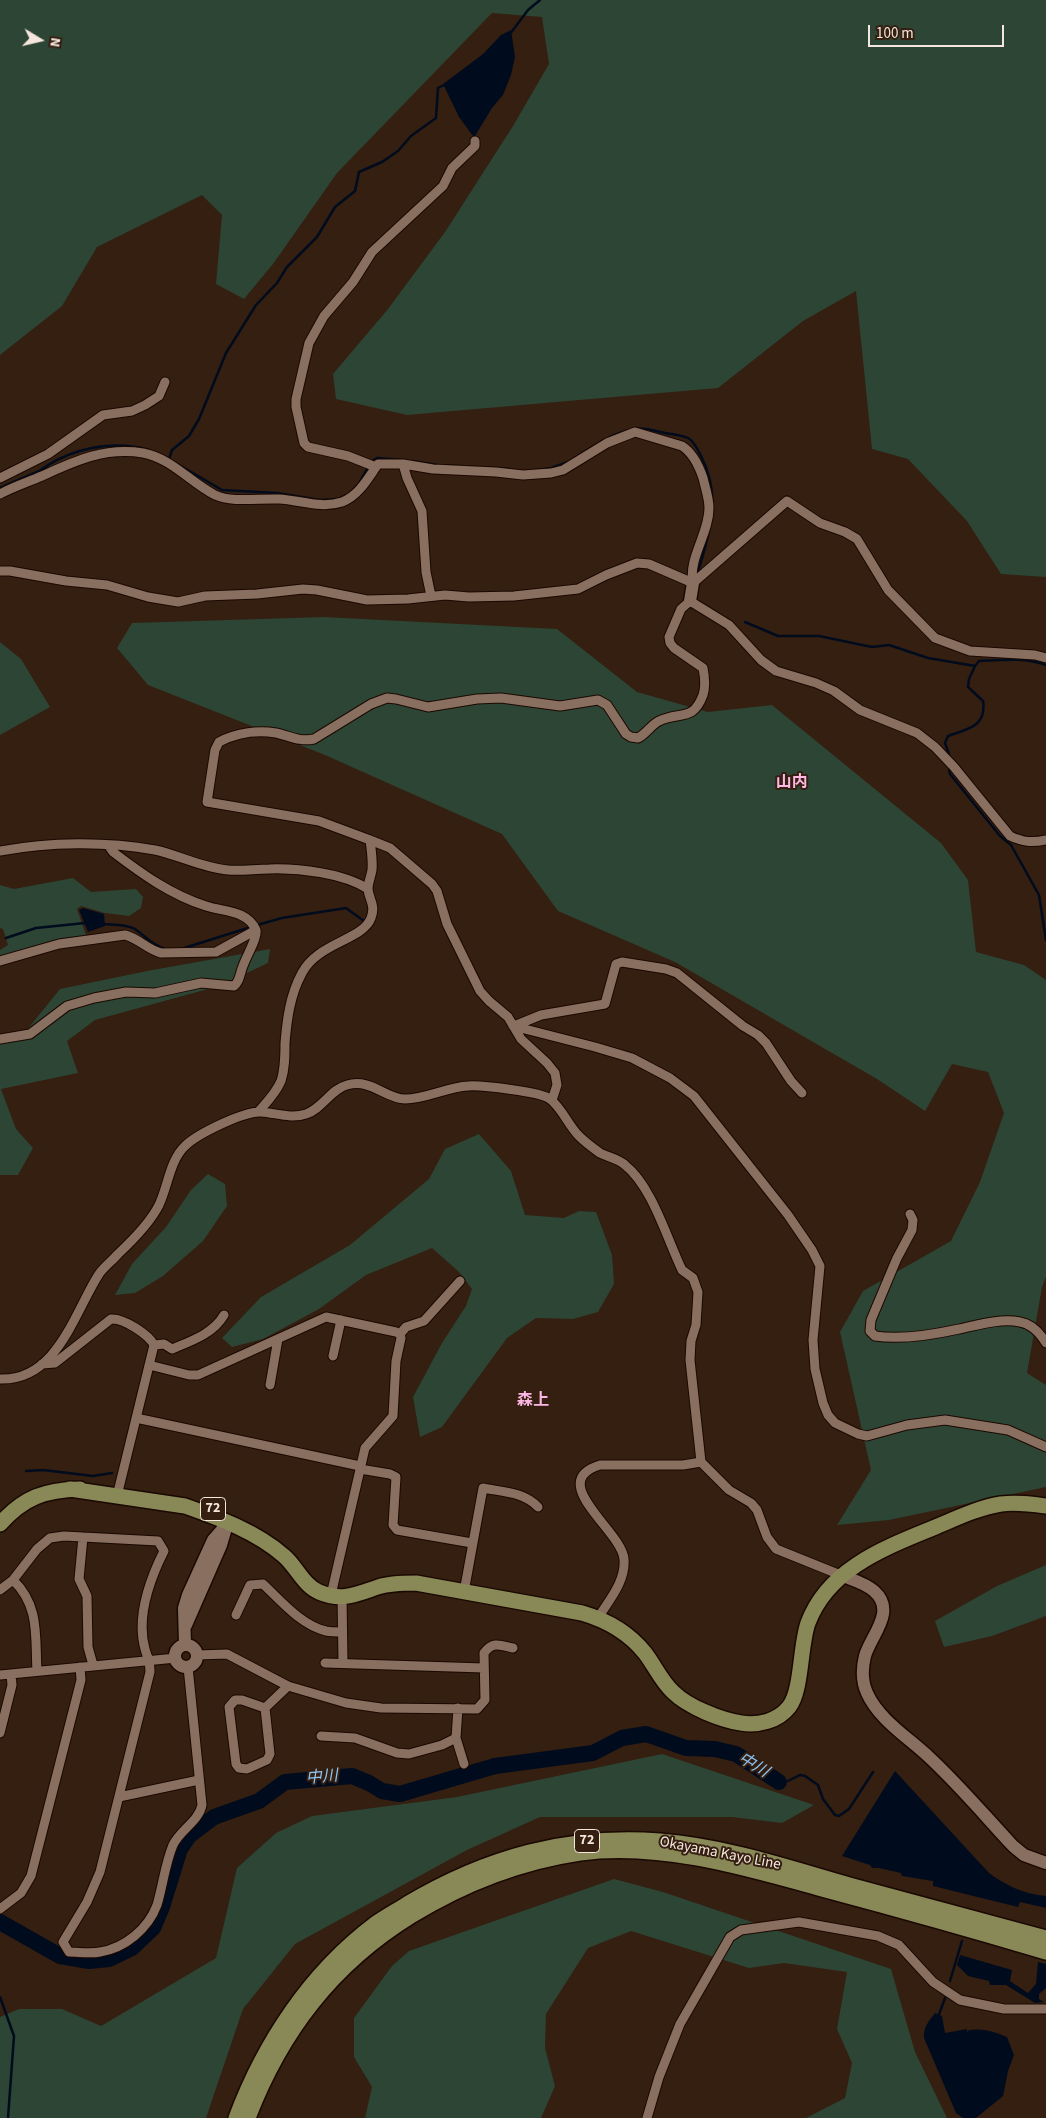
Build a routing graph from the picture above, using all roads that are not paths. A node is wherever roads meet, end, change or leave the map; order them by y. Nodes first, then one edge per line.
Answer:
1 (475, 141) dead end
2 (165, 382) dead end
3 (56, 459) junction
4 (403, 464) junction
5 (372, 465) junction
6 (0, 478) edge
7 (0, 494) edge
8 (0, 571) edge
9 (693, 583) junction
10 (431, 596) junction
11 (690, 601) junction
12 (1046, 658) edge
13 (370, 840) junction
14 (1046, 840) edge
15 (108, 845) junction
16 (0, 851) edge
17 (368, 889) junction
18 (256, 930) junction
19 (0, 961) edge
20 (513, 1026) junction
21 (0, 1039) edge
22 (802, 1093) dead end
23 (552, 1100) junction
24 (259, 1112) junction
25 (910, 1214) dead end
26 (460, 1282) dead end
27 (224, 1315) dead end
28 (341, 1320) junction
29 (400, 1334) junction
30 (278, 1339) junction
31 (1046, 1343) edge
32 (154, 1346) junction
33 (333, 1356) dead end
34 (42, 1364) junction
35 (149, 1365) junction
36 (0, 1379) edge
37 (270, 1385) dead end
38 (136, 1418) junction
39 (1046, 1447) edge
40 (701, 1462) junction
41 (360, 1467) junction
42 (118, 1494) junction
43 (1046, 1506) edge
44 (538, 1507) dead end
45 (229, 1520) junction
46 (0, 1524) edge
47 (83, 1537) junction
48 (472, 1543) junction
49 (843, 1576) junction
50 (13, 1580) junction
51 (0, 1590) edge
52 (464, 1592) junction
53 (333, 1595) junction
54 (236, 1615) dead end
55 (598, 1618) junction
56 (342, 1632) junction
57 (185, 1645) junction
58 (513, 1648) dead end
59 (197, 1655) junction
60 (176, 1658) junction
61 (150, 1660) junction
62 (343, 1662) junction
63 (325, 1663) dead end
64 (93, 1665) junction
65 (80, 1667) junction
66 (188, 1667) junction
67 (484, 1668) junction
68 (37, 1671) junction
69 (11, 1674) junction
70 (0, 1675) edge
71 (288, 1686) junction
72 (265, 1708) junction
73 (458, 1708) junction
74 (0, 1733) edge
75 (322, 1736) dead end
76 (456, 1738) junction
77 (464, 1764) dead end
78 (199, 1780) junction
79 (119, 1797) junction
80 (1046, 1863) edge
81 (0, 1909) edge
82 (1046, 1938) edge
83 (1046, 1952) edge
84 (1046, 2009) edge
85 (236, 2118) edge
86 (248, 2118) edge
87 (647, 2118) edge

1 - 5 street
2 - 3 street
3 - 5 street
3 - 6 street
3 - 7 street
4 - 5 street
4 - 9 street
4 - 10 street
8 - 10 street
9 - 10 street
9 - 11 street
9 - 12 street
11 - 13 street
11 - 14 street
13 - 17 street
13 - 20 street
15 - 16 street
15 - 17 street
15 - 18 street
17 - 24 street
18 - 19 street
18 - 21 street
20 - 22 street
20 - 23 street
20 - 39 street
23 - 24 street
23 - 40 street
24 - 34 street
25 - 31 street
26 - 29 street
27 - 32 street
28 - 29 street
28 - 30 street
28 - 33 street
29 - 41 street
30 - 35 street
30 - 37 street
32 - 34 street
32 - 35 street
34 - 36 street
35 - 38 street
38 - 41 street
38 - 42 street
40 - 49 street
40 - 55 street
41 - 48 street
41 - 53 street
42 - 45 main road, 72
42 - 46 main road, 72
43 - 49 main road
44 - 48 street
45 - 53 main road, 72
45 - 57 street
47 - 50 street
47 - 61 street
47 - 64 street
48 - 52 street
49 - 55 main road
49 - 80 street
50 - 51 street
50 - 68 street
52 - 53 main road
52 - 55 main road
53 - 56 street
54 - 56 street
56 - 62 street
57 - 59 street
57 - 60 street
58 - 67 street
59 - 66 street
59 - 71 street
60 - 61 street
60 - 66 street
61 - 64 street
61 - 79 street
62 - 63 street
62 - 67 street
64 - 65 street
65 - 68 street
65 - 81 street
66 - 78 street
67 - 73 street
68 - 69 street
69 - 70 street
69 - 74 street
71 - 72 street
71 - 73 street
72 - 72 street
73 - 76 street
75 - 76 street
76 - 77 street
78 - 79 street
78 - 79 street
82 - 85 main road, Okayama Kayo Line / 72
83 - 86 main road, Okayama Kayo Line / 72
84 - 87 street

